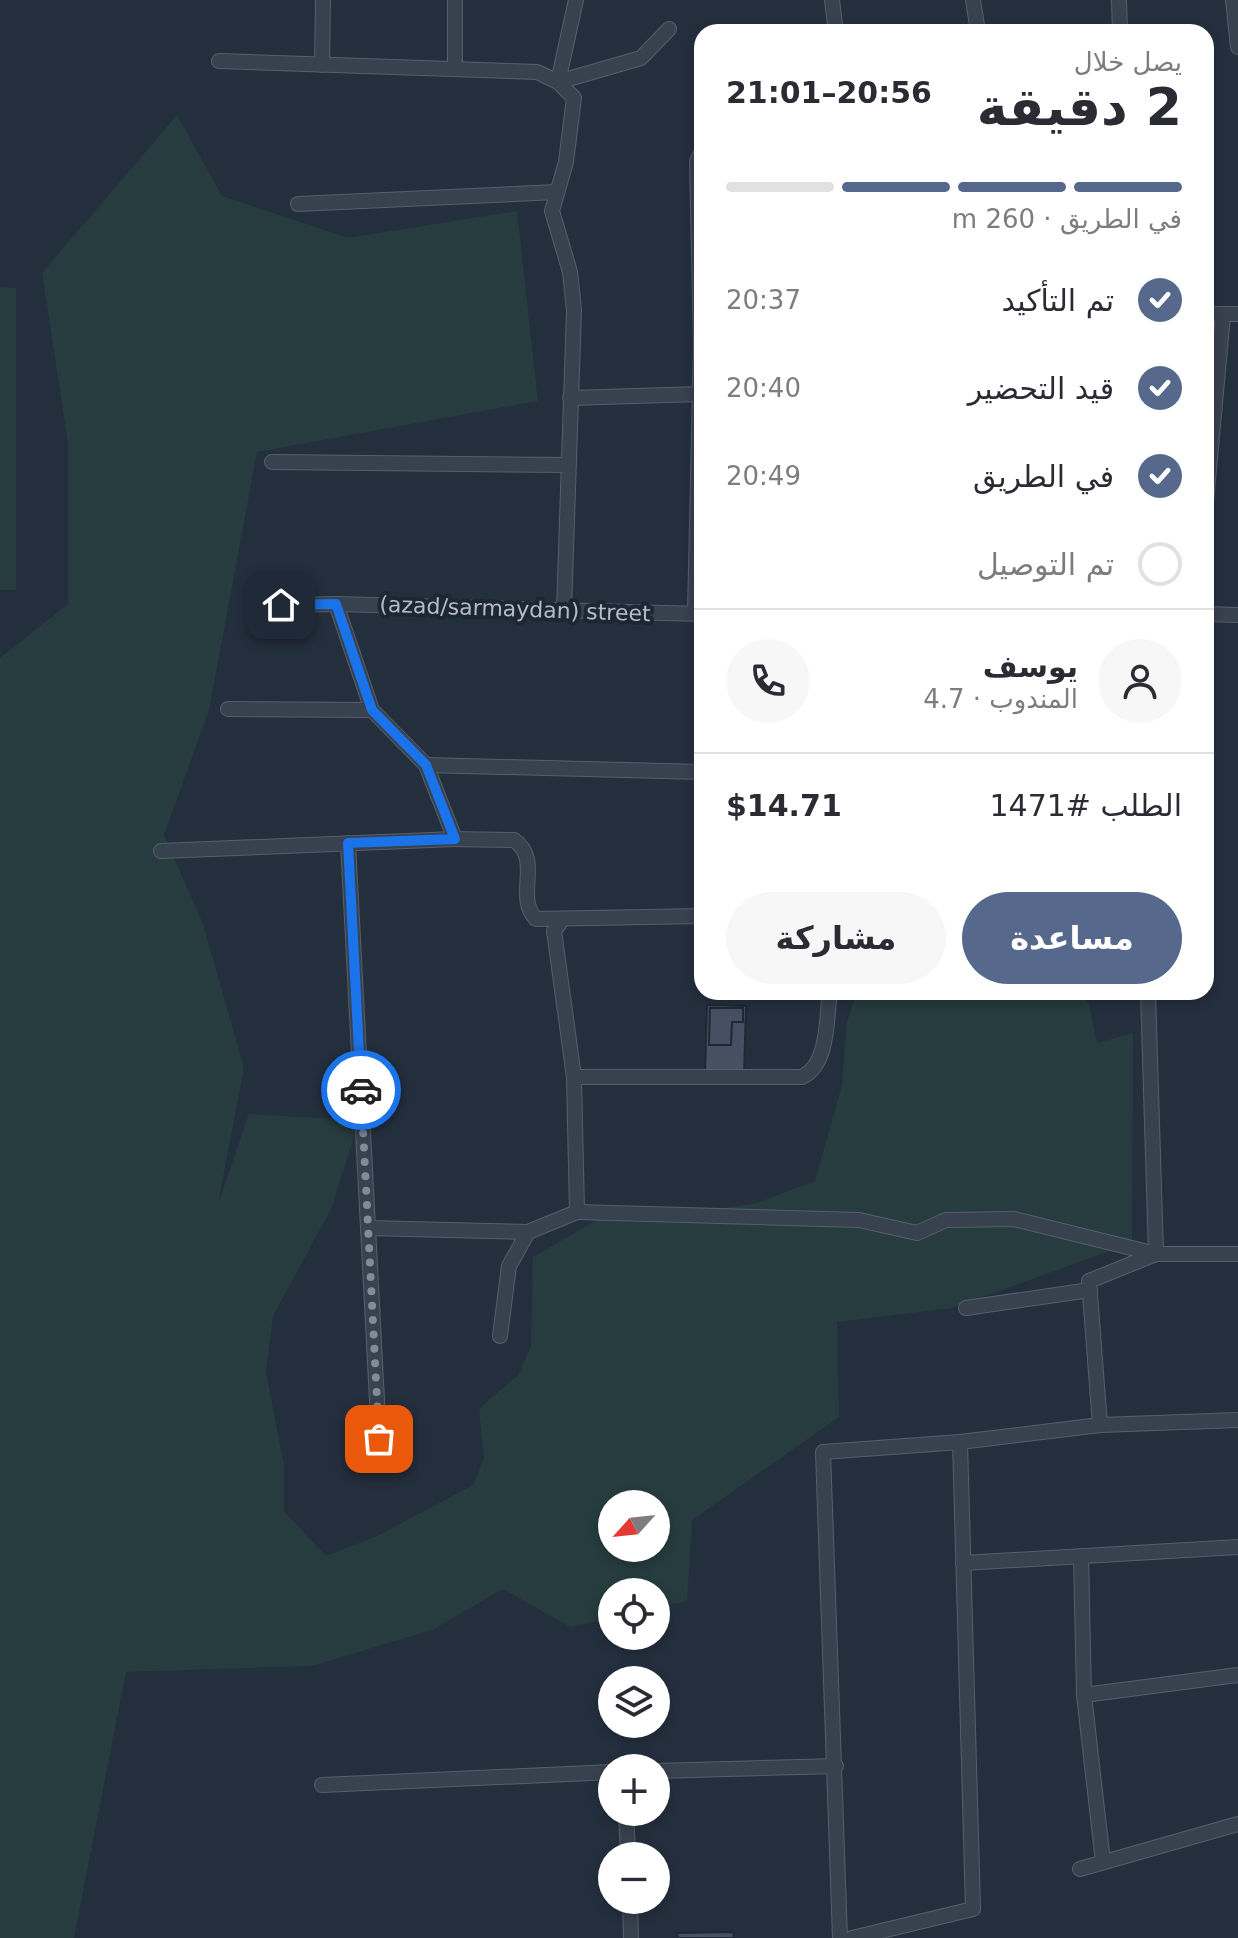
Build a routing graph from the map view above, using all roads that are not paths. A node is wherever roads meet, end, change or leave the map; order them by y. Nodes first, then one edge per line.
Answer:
1 (323, 0) edge
2 (455, 0) edge
3 (576, 0) edge
4 (832, 0) edge
5 (973, 0) edge
6 (1119, 0) edge
7 (1233, 0) edge
8 (835, 24) edge
9 (977, 24) edge
10 (1120, 24) edge
11 (669, 29) dead end
12 (1238, 47) edge
13 (219, 61) dead end
14 (322, 65) junction
15 (455, 69) junction
16 (558, 82) junction
17 (557, 192) junction
18 (298, 204) dead end
19 (1230, 314) edge
20 (694, 394) edge
21 (570, 398) junction
22 (1214, 439) edge
23 (272, 462) dead end
24 (567, 465) junction
25 (336, 604) junction
26 (281, 605) dead end
27 (564, 610) junction
28 (694, 614) edge
29 (1214, 614) edge
30 (1238, 615) edge
31 (228, 709) dead end
32 (372, 710) junction
33 (426, 765) junction
34 (694, 772) edge
35 (449, 839) junction
36 (348, 843) junction
37 (161, 851) dead end
38 (694, 916) edge
39 (562, 920) junction
40 (829, 1000) edge
41 (1148, 1000) edge
42 (574, 1077) junction
43 (577, 1212) junction
44 (368, 1228) junction
45 (528, 1232) junction
46 (1156, 1254) junction
47 (1238, 1254) edge
48 (1090, 1290) junction
49 (966, 1308) dead end
50 (500, 1336) dead end
51 (1238, 1420) edge
52 (1100, 1425) junction
53 (379, 1439) dead end
54 (960, 1442) junction
55 (1238, 1547) edge
56 (1081, 1556) junction
57 (963, 1563) junction
58 (1238, 1675) edge
59 (1084, 1695) junction
60 (836, 1766) junction
61 (670, 1771) edge
62 (598, 1773) edge
63 (322, 1785) dead end
64 (1238, 1824) edge
65 (1103, 1862) junction
66 (1080, 1869) dead end
67 (630, 1914) edge
68 (631, 1938) edge
69 (840, 1938) edge
70 (852, 1938) edge

1 - 14 street
2 - 15 street
3 - 16 street
4 - 8 street
5 - 9 street
6 - 10 street
7 - 12 street
11 - 16 street
13 - 14 street
14 - 15 street
15 - 16 street
16 - 17 street
17 - 18 street
17 - 21 street
19 - 22 street
20 - 21 street
21 - 24 street
23 - 24 street
24 - 27 street
25 - 26 street, (azad/sarmaydan) street
25 - 27 street, (azad/sarmaydan) street
25 - 32 street
27 - 28 street, (azad/sarmaydan) street
29 - 30 street
31 - 32 street
32 - 33 street
33 - 34 street
33 - 35 street
35 - 36 street
35 - 39 street
36 - 37 street
36 - 44 street
38 - 39 street
39 - 42 street
40 - 42 street
41 - 46 street
42 - 43 street
43 - 45 street
43 - 46 street
44 - 45 street
44 - 53 street
45 - 50 street
46 - 47 street
46 - 48 street
48 - 49 street
48 - 52 street
51 - 52 street
52 - 54 street
54 - 57 street
54 - 60 street
55 - 56 street
56 - 57 street
56 - 59 street
57 - 70 street
58 - 59 street
59 - 65 street
60 - 61 street
60 - 69 street
62 - 63 street
64 - 65 street
65 - 66 street
67 - 68 street

